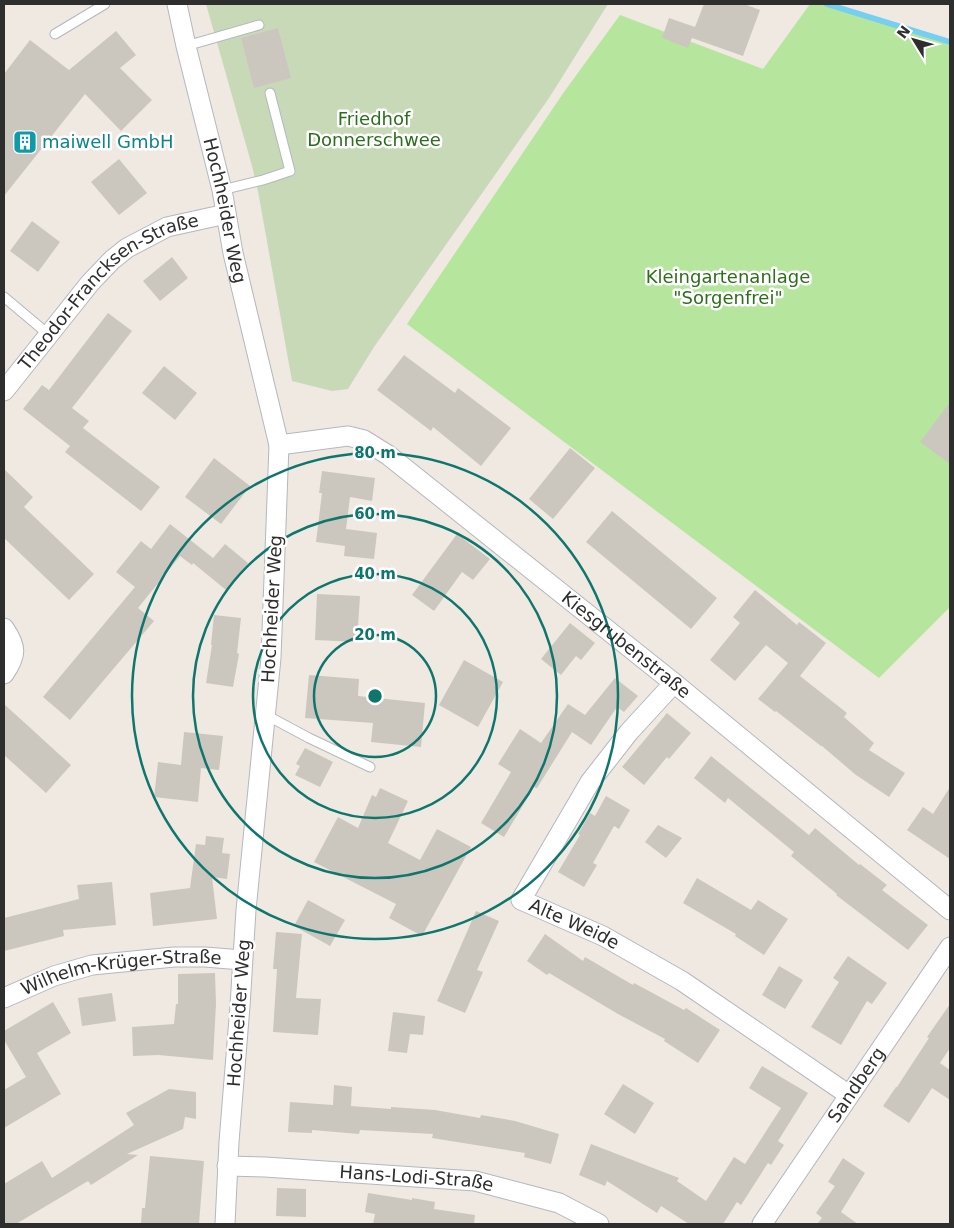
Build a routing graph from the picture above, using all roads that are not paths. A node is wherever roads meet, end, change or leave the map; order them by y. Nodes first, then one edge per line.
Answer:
1 (105, 4) edge
2 (177, 4) edge
3 (259, 26) dead end
4 (55, 34) dead end
5 (186, 46) junction
6 (270, 93) dead end
7 (222, 190) junction
8 (226, 214) junction
9 (4, 297) edge
10 (48, 334) junction
11 (4, 391) edge
12 (279, 445) junction
13 (4, 628) edge
14 (4, 674) edge
15 (674, 683) junction
16 (265, 715) junction
17 (370, 767) dead end
18 (950, 910) edge
19 (950, 947) edge
20 (242, 960) junction
21 (4, 998) edge
22 (849, 1095) junction
23 (227, 1166) junction
24 (225, 1224) edge
25 (599, 1224) edge
26 (762, 1224) edge

1 - 4 lane
2 - 5 street, Hochheider Weg
3 - 5 lane
5 - 7 street, Hochheider Weg
6 - 7 lane
7 - 8 street, Hochheider Weg
8 - 10 street, Theodor-Francksen-Straße
8 - 12 street, Hochheider Weg
9 - 10 lane
10 - 11 street, Theodor-Francksen-Straße
12 - 15 street, Kiesgrubenstraße
12 - 16 street, Hochheider Weg
13 - 14 street
15 - 18 street, Kiesgrubenstraße
15 - 22 street, Alte Weide
16 - 17 lane
16 - 20 street, Hochheider Weg
19 - 22 street, Sandberg
20 - 21 street, Wilhelm-Krüger-Straße
20 - 23 street, Hochheider Weg
22 - 26 street, Sandberg
23 - 24 street, Hochheider Weg
23 - 25 street, Hans-Lodi-Straße

